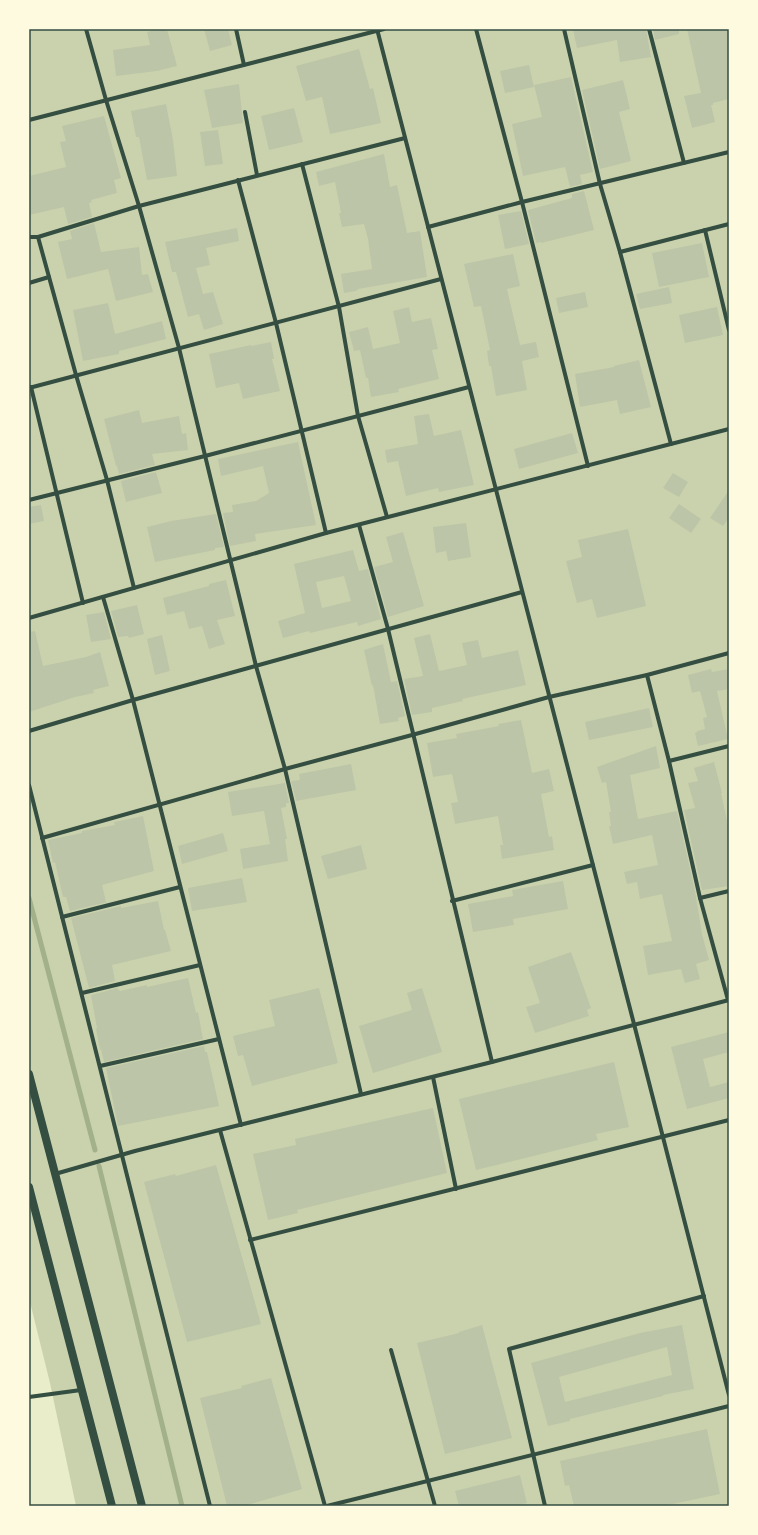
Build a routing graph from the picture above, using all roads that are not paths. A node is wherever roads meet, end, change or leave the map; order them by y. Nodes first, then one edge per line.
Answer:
1 (86, 29) edge
2 (236, 29) edge
3 (384, 29) edge
4 (476, 29) edge
5 (564, 29) edge
6 (649, 29) edge
7 (377, 30) edge
8 (244, 65) junction
9 (106, 100) junction
10 (245, 112) dead end
11 (29, 120) edge
12 (405, 138) junction
13 (729, 152) edge
14 (684, 163) junction
15 (302, 164) junction
16 (257, 175) junction
17 (238, 180) junction
18 (600, 184) junction
19 (522, 202) junction
20 (139, 206) junction
21 (729, 224) edge
22 (428, 227) junction
23 (705, 230) junction
24 (29, 237) edge
25 (38, 237) junction
26 (620, 252) junction
27 (49, 277) junction
28 (441, 280) junction
29 (29, 283) edge
30 (338, 307) junction
31 (276, 323) junction
32 (729, 330) edge
33 (179, 348) junction
34 (76, 375) junction
35 (469, 387) junction
36 (30, 388) edge
37 (358, 416) junction
38 (729, 429) edge
39 (302, 430) junction
40 (671, 444) junction
41 (205, 456) junction
42 (588, 466) junction
43 (107, 480) junction
44 (495, 489) junction
45 (56, 493) junction
46 (29, 500) edge
47 (386, 517) junction
48 (359, 525) junction
49 (326, 533) junction
50 (231, 561) junction
51 (134, 588) junction
52 (522, 592) junction
53 (103, 597) junction
54 (83, 603) junction
55 (29, 618) edge
56 (388, 630) junction
57 (729, 653) edge
58 (256, 666) junction
59 (647, 675) junction
60 (549, 697) junction
61 (133, 700) junction
62 (29, 731) edge
63 (412, 736) junction
64 (729, 746) edge
65 (669, 761) junction
66 (285, 769) junction
67 (29, 785) edge
68 (160, 804) junction
69 (42, 838) junction
70 (593, 865) junction
71 (180, 886) junction
72 (729, 891) edge
73 (700, 898) junction
74 (452, 901) junction
75 (62, 917) junction
76 (200, 965) junction
77 (82, 993) junction
78 (728, 1000) edge
79 (634, 1024) junction
80 (219, 1039) junction
81 (492, 1062) junction
82 (100, 1066) junction
83 (29, 1074) edge
84 (433, 1077) junction
85 (361, 1094) junction
86 (729, 1120) edge
87 (241, 1125) junction
88 (220, 1130) junction
89 (662, 1137) junction
90 (122, 1155) junction
91 (55, 1174) junction
92 (29, 1186) edge
93 (456, 1189) junction
94 (250, 1240) junction
95 (704, 1296) junction
96 (391, 1350) dead end
97 (81, 1390) junction
98 (729, 1395) edge
99 (29, 1397) edge
100 (729, 1406) edge
101 (534, 1455) junction
102 (428, 1481) junction
103 (112, 1506) edge
104 (142, 1506) edge
105 (210, 1506) edge
106 (326, 1506) edge
107 (436, 1506) edge
108 (545, 1506) edge

1 - 9 street
2 - 8 street
3 - 7 street
4 - 19 street
5 - 18 street
6 - 14 street
7 - 8 street
7 - 12 street
8 - 9 street
9 - 11 street
9 - 20 street
10 - 16 street
12 - 15 street
12 - 22 street
13 - 14 street
14 - 18 street
15 - 16 street
15 - 30 street
16 - 17 street
17 - 20 street
17 - 31 street
18 - 19 street
18 - 26 street
19 - 22 street
19 - 42 street
20 - 25 street
20 - 33 street
21 - 23 street
22 - 28 street
23 - 26 street
23 - 32 street
24 - 25 street
25 - 27 street
26 - 40 street
27 - 29 street
27 - 34 street
28 - 30 street
28 - 35 street
30 - 31 street
30 - 37 street
31 - 33 street
31 - 39 street
33 - 34 street
33 - 41 street
34 - 36 street
34 - 43 street
35 - 37 street
35 - 44 street
36 - 45 street
37 - 39 street
37 - 47 street
38 - 40 street
39 - 41 street
39 - 49 street
40 - 42 street
41 - 43 street
41 - 50 street
42 - 44 street
43 - 45 street
43 - 51 street
44 - 47 street
44 - 52 street
45 - 46 street
45 - 54 street
47 - 48 street
48 - 49 street
48 - 56 street
49 - 50 street
50 - 51 street
50 - 58 street
51 - 53 street
52 - 56 street
52 - 60 street
53 - 54 street
53 - 61 street
54 - 55 street
56 - 58 street
56 - 63 street
57 - 59 street
58 - 61 street
58 - 66 street
59 - 60 street
59 - 65 street
60 - 63 street
60 - 70 street
61 - 62 street
61 - 68 street
63 - 66 street
63 - 74 street
64 - 65 street
65 - 73 street
66 - 68 street
66 - 85 street
67 - 69 street
68 - 69 street
68 - 71 street
69 - 75 street
70 - 74 street
70 - 79 street
71 - 75 street
71 - 76 street
72 - 73 street
73 - 78 street
74 - 81 street
75 - 77 street
76 - 77 street
76 - 80 street
77 - 82 street
78 - 79 street
79 - 81 street
79 - 89 street
80 - 82 street
80 - 87 street
81 - 84 street
82 - 90 street
83 - 91 main road
84 - 85 street
84 - 93 street
85 - 87 street
86 - 89 street
87 - 88 street
88 - 90 street
88 - 94 street
89 - 93 street
89 - 95 street
90 - 91 street
90 - 105 street
91 - 104 main road
92 - 97 main road
93 - 94 street
94 - 106 street
95 - 98 street
95 - 101 street
96 - 102 street
97 - 99 street
97 - 103 main road
100 - 101 street
101 - 102 street
101 - 108 street
102 - 106 street
102 - 107 street

